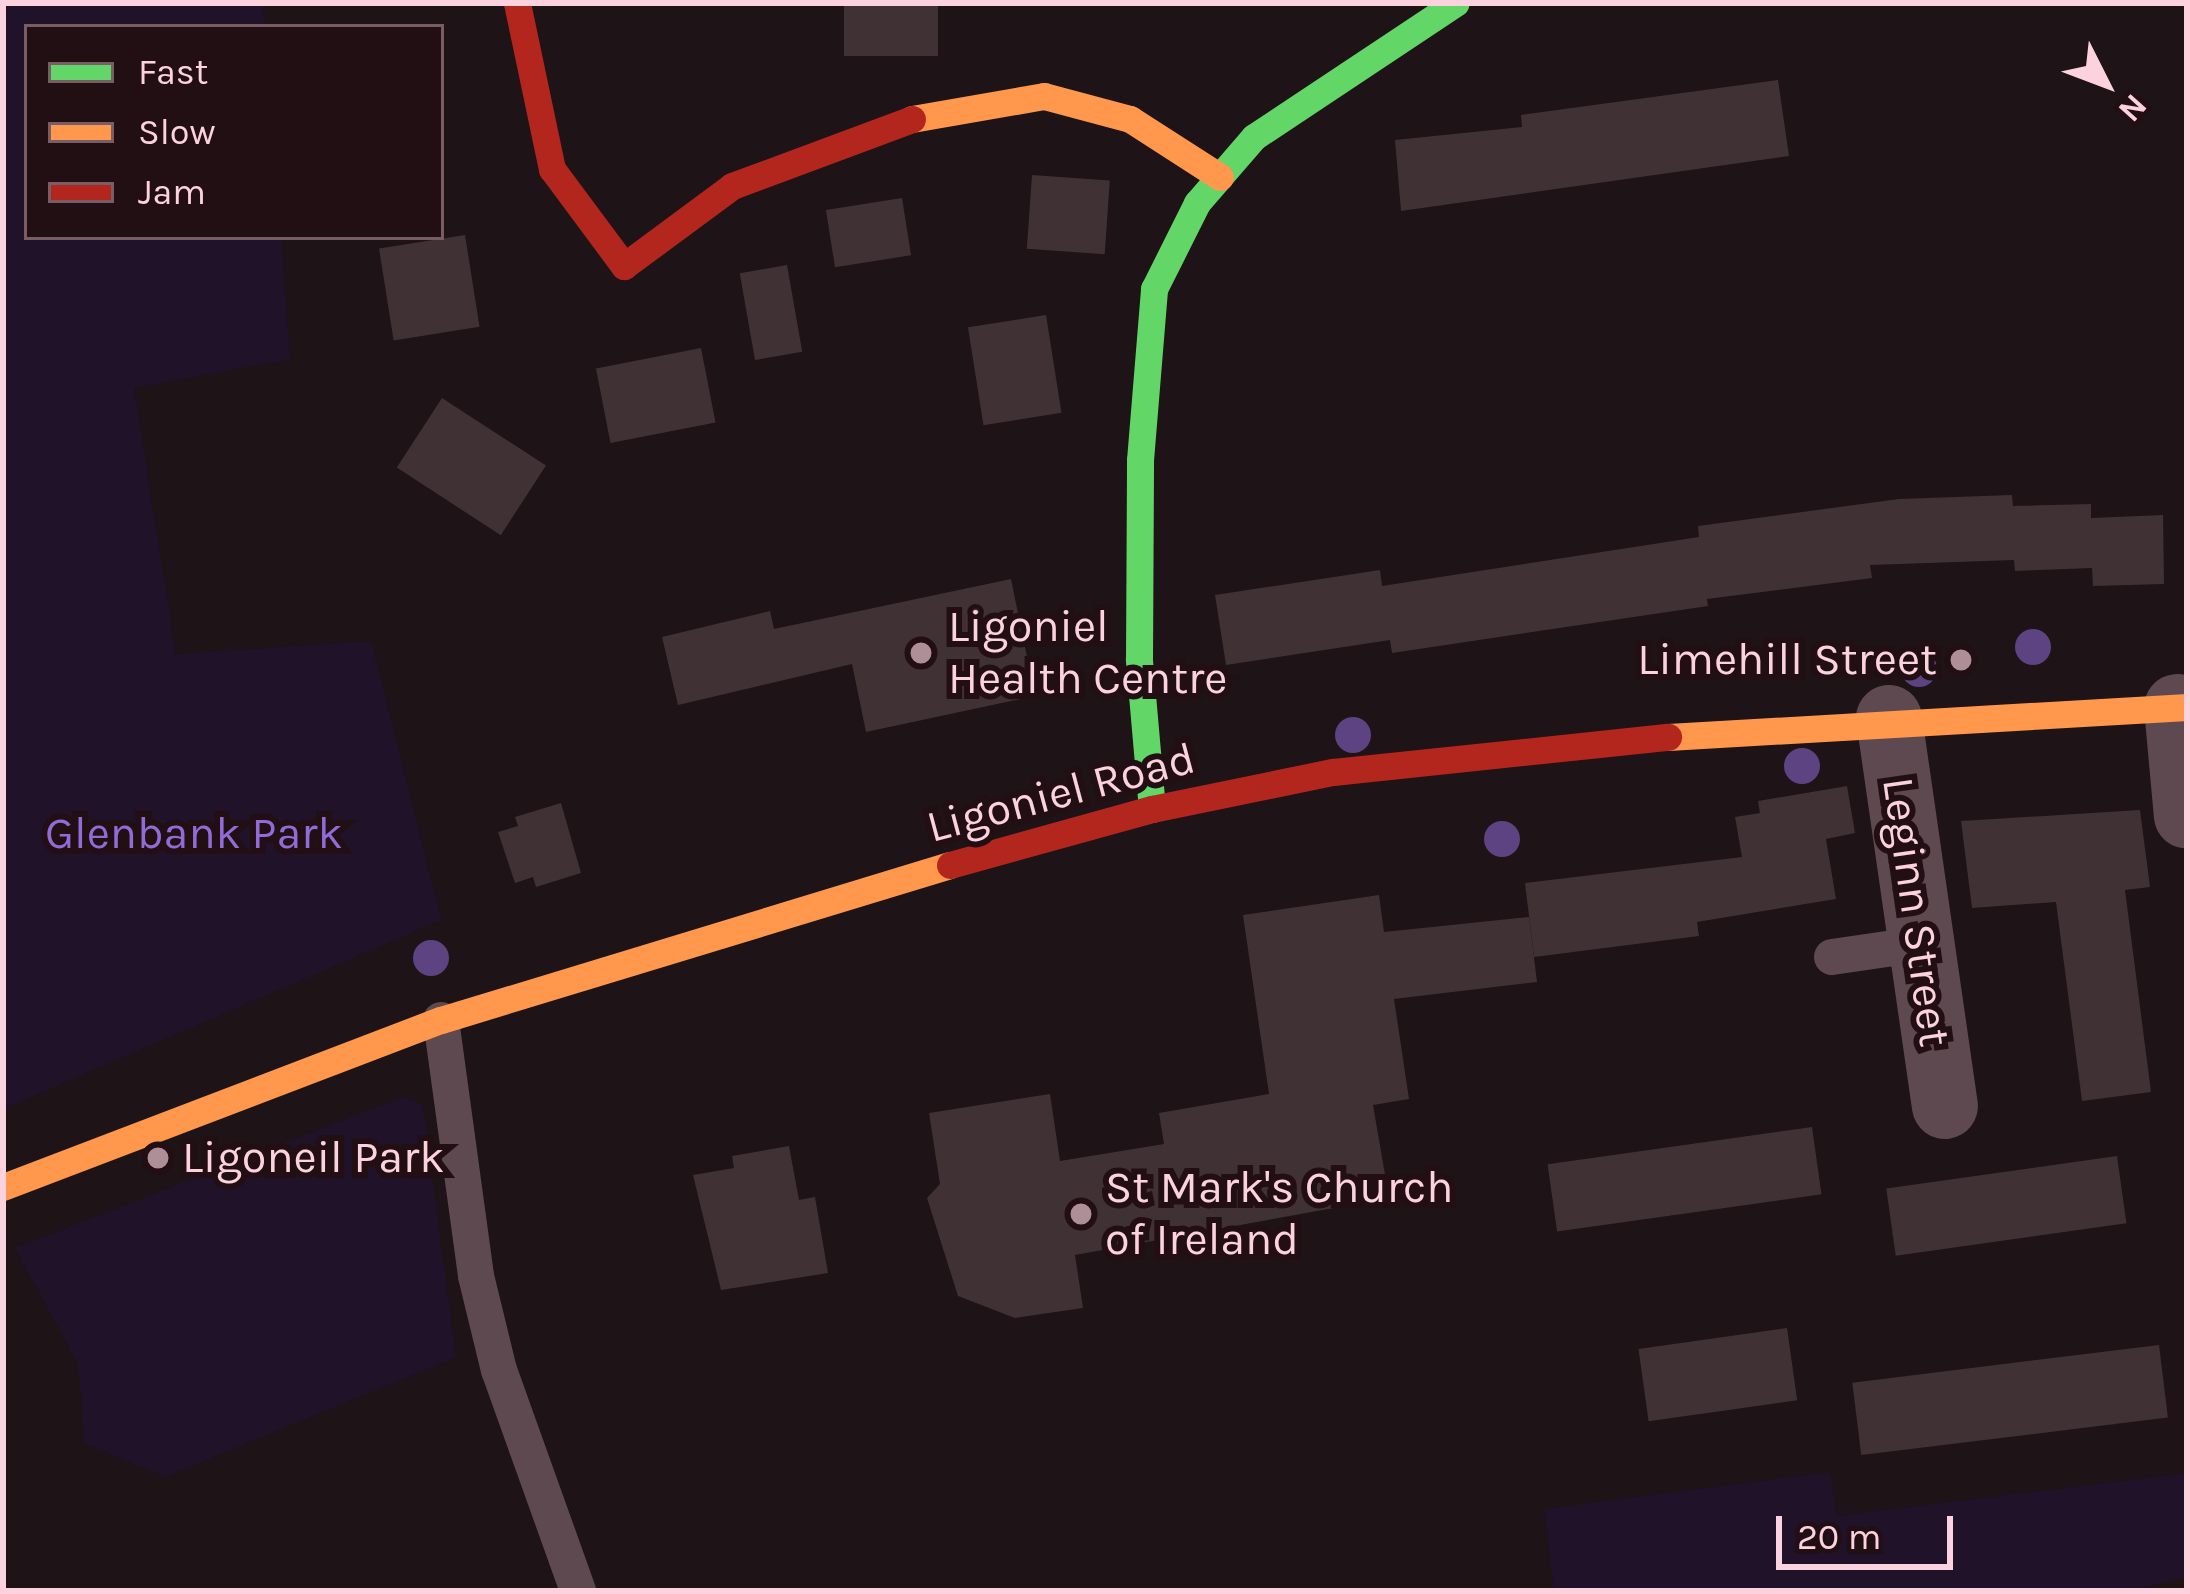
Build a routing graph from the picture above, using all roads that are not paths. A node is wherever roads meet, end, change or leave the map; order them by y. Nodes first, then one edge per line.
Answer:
1 (517, 3) edge
2 (1456, 3) edge
3 (1220, 176) junction
4 (2182, 706) edge
5 (1889, 718) junction
6 (1152, 809) junction
7 (2187, 816) edge
8 (1921, 944) junction
9 (1832, 958) dead end
10 (441, 1020) junction
11 (1946, 1106) dead end
12 (3, 1187) edge
13 (578, 1591) edge

1 - 3 street
2 - 3 street
3 - 6 street
4 - 5 street, Ligoniel Road
4 - 7 street
5 - 6 street, Ligoniel Road
5 - 8 street, Leginn Street
6 - 10 street, Ligoniel Road
8 - 9 lane
8 - 11 street, Leginn Street
10 - 12 street, Ligoniel Road
10 - 13 lane

